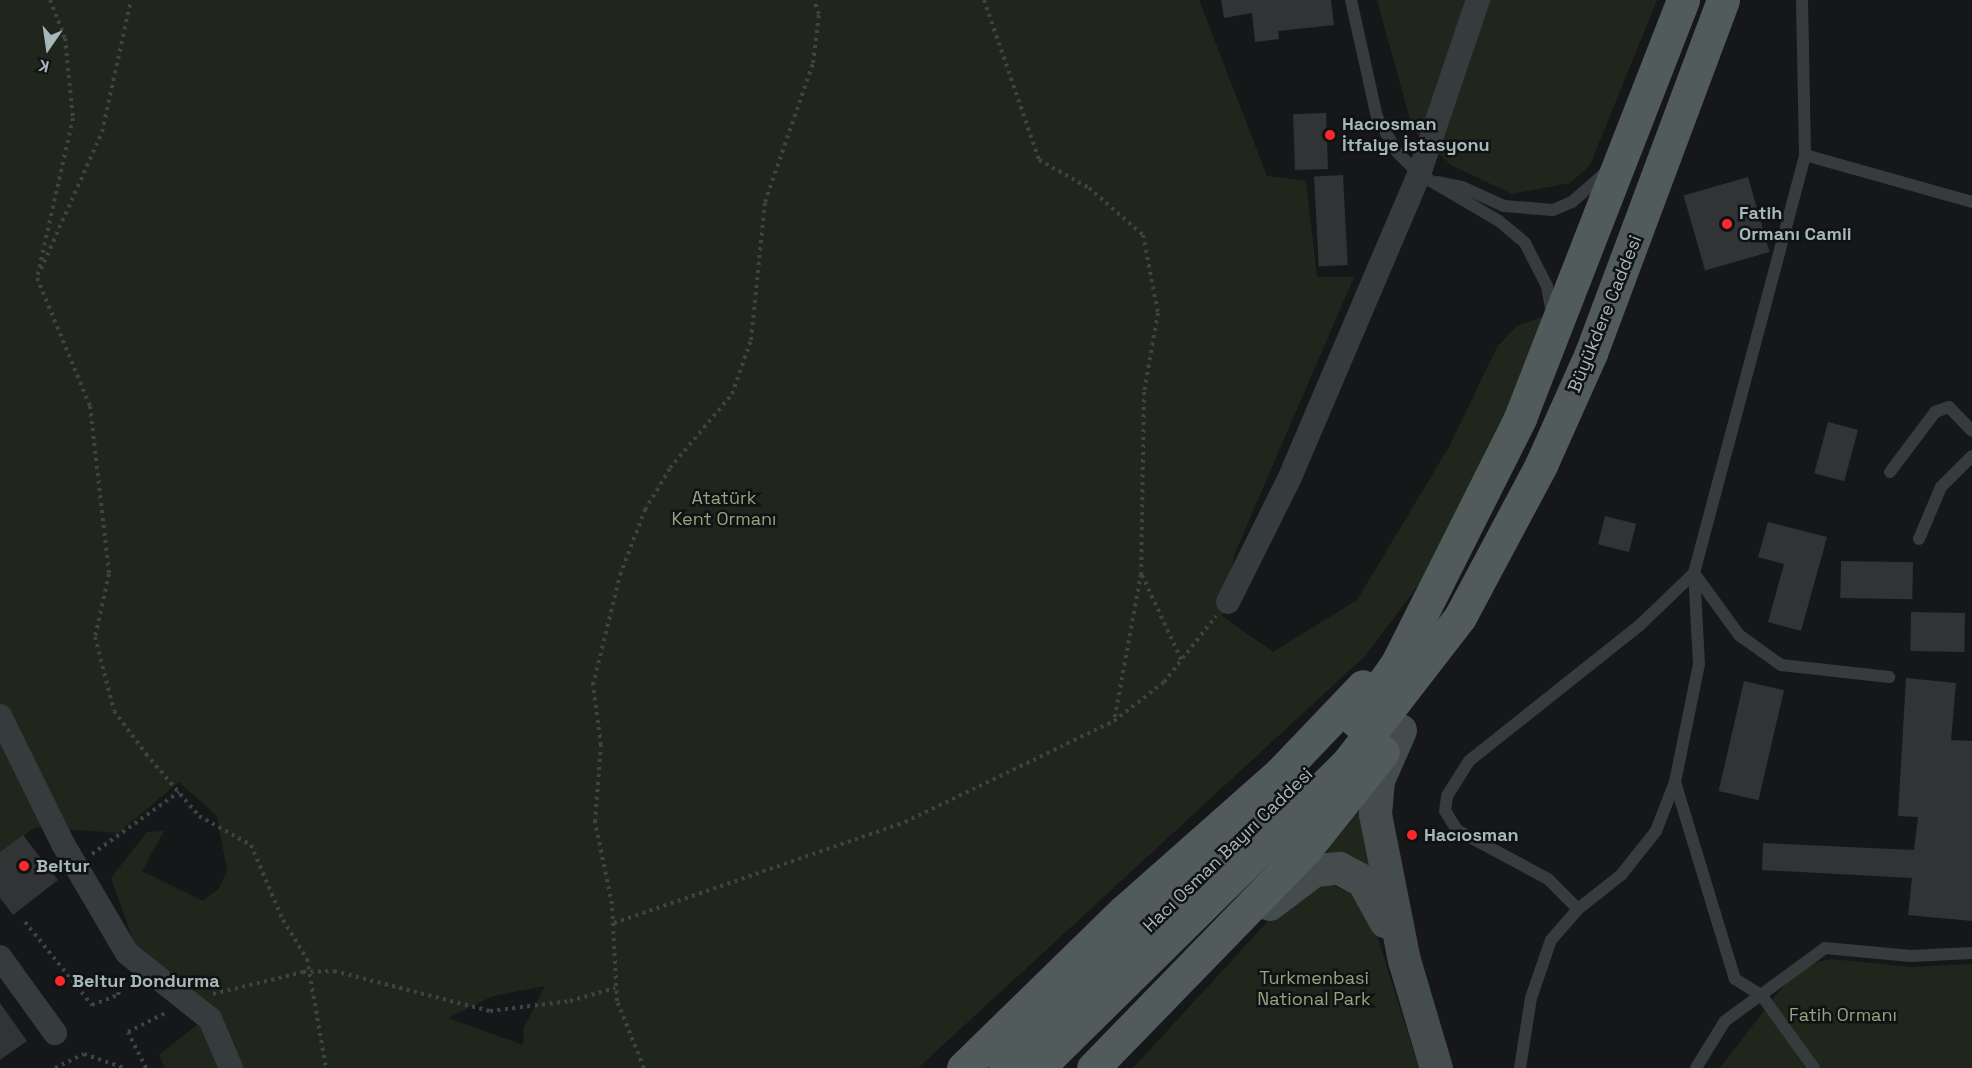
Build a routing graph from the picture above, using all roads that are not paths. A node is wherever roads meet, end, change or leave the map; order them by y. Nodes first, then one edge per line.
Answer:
1 (1351, 0) edge
2 (1478, 0) edge
3 (1683, 0) edge
4 (1723, 0) edge
5 (1802, 0) edge
6 (1805, 155) junction
7 (1623, 158) junction
8 (1427, 178) junction
9 (1972, 202) edge
10 (1553, 342) junction
11 (1970, 421) edge
12 (1972, 456) edge
13 (1890, 472) dead end
14 (1919, 539) dead end
15 (1694, 573) junction
16 (1228, 602) road end
17 (1423, 609) junction
18 (1460, 617) junction
19 (1889, 677) dead end
20 (0, 716) edge
21 (1400, 730) junction
22 (1675, 782) junction
23 (1578, 909) junction
24 (1972, 953) edge
25 (0, 957) edge
26 (1404, 960) junction
27 (1197, 965) junction
28 (1762, 996) junction
29 (55, 1033) dead end
30 (231, 1068) edge
31 (963, 1068) edge
32 (1005, 1068) edge
33 (1038, 1068) edge
34 (1093, 1068) edge
35 (1436, 1068) edge
36 (1520, 1068) edge
37 (1696, 1068) edge
38 (1814, 1068) edge

1 - 8 lane
2 - 8 street
3 - 7 main road, Büyükdere Caddesi
4 - 18 main road, Büyükdere Caddesi
5 - 6 lane
6 - 9 lane
6 - 15 lane
7 - 8 lane
7 - 10 main road, Büyükdere Caddesi
8 - 10 lane
8 - 16 street
10 - 17 main road, Büyükdere Caddesi
11 - 13 lane
12 - 14 lane
15 - 19 lane
15 - 22 lane
15 - 23 lane
17 - 31 main road
17 - 32 main road, Hacı Osman Bayırı Caddesi
18 - 21 main road
18 - 33 main road, Hacı Osman Bayırı Caddesi
20 - 30 street
21 - 26 main road
21 - 27 main road
22 - 23 lane
22 - 28 lane
23 - 36 lane
24 - 28 lane
25 - 29 street
26 - 27 main road
26 - 35 main road
27 - 34 main road
28 - 37 lane
28 - 38 lane

